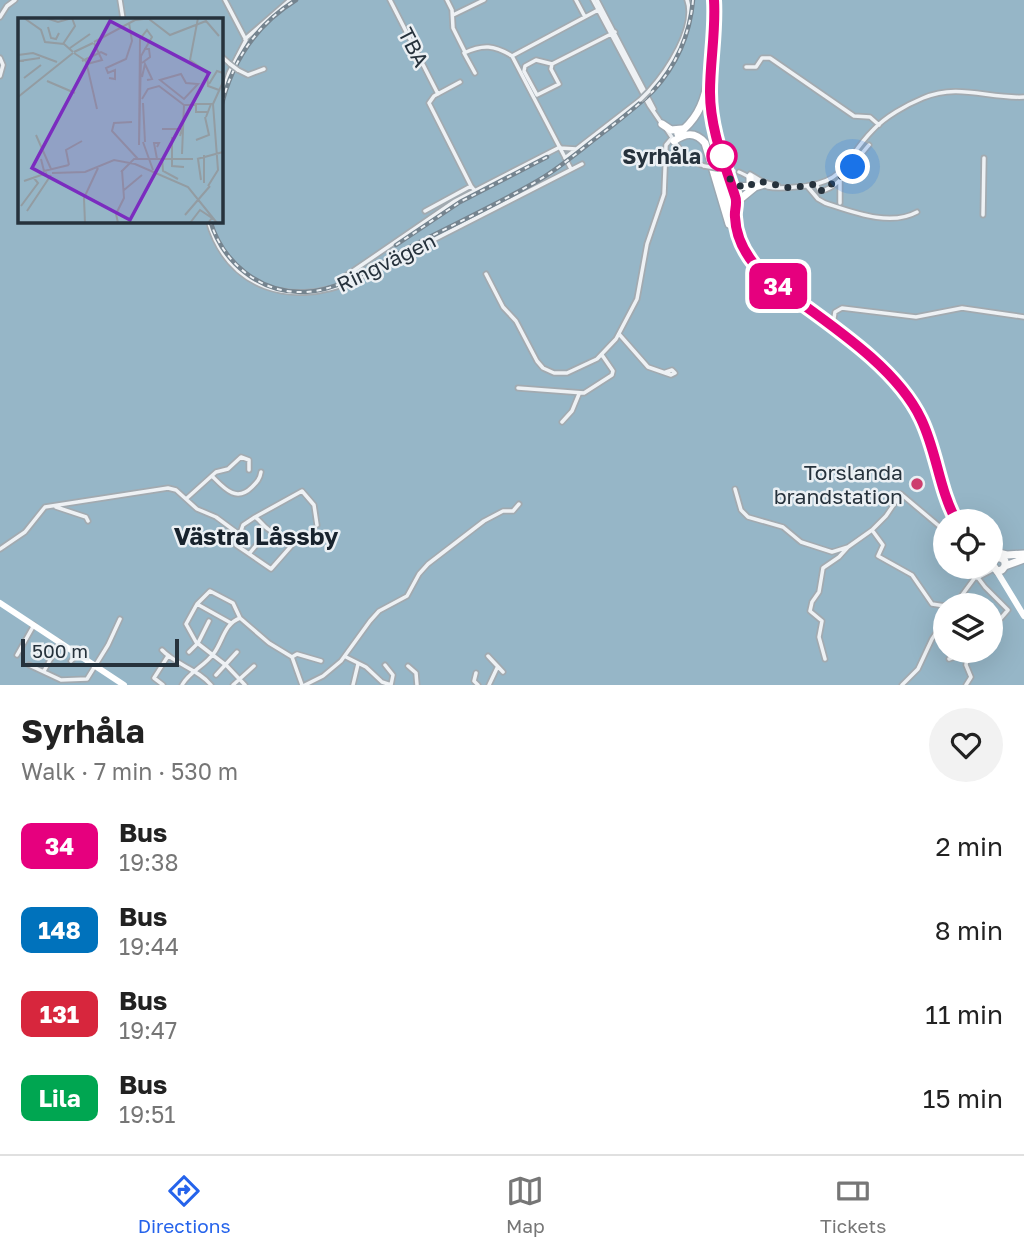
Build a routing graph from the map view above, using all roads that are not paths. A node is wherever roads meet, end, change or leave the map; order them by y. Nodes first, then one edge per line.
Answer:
1 (15, 0) edge
2 (120, 0) edge
3 (225, 0) edge
4 (290, 0) edge
5 (390, 0) edge
6 (447, 0) edge
7 (484, 0) edge
8 (576, 0) edge
9 (605, 0) edge
10 (687, 0) edge
11 (712, 0) edge
12 (597, 4) edge
13 (453, 15) junction
14 (0, 17) edge
15 (585, 17) junction
16 (122, 18) edge
17 (617, 39) junction
18 (245, 41) junction
19 (625, 47) dead end
20 (465, 52) junction
21 (512, 56) junction
22 (222, 57) edge
23 (626, 57) junction
24 (0, 58) edge
25 (552, 64) junction
26 (746, 67) dead end
27 (264, 69) dead end
28 (475, 73) dead end
29 (0, 76) edge
30 (708, 80) junction
31 (460, 82) dead end
32 (438, 94) junction
33 (710, 94) junction
34 (222, 95) edge
35 (1024, 97) edge
36 (662, 124) junction
37 (879, 125) junction
38 (686, 127) junction
39 (673, 139) junction
40 (560, 147) junction
41 (578, 149) junction
42 (679, 149) junction
43 (667, 152) junction
44 (868, 154) dead end
45 (564, 156) junction
46 (984, 158) dead end
47 (582, 163) dead end
48 (571, 169) junction
49 (840, 179) junction
50 (756, 182) junction
51 (816, 184) junction
52 (471, 186) junction
53 (807, 187) junction
54 (475, 191) junction
55 (840, 203) dead end
56 (425, 211) dead end
57 (917, 212) dead end
58 (983, 215) dead end
59 (209, 222) edge
60 (737, 240) junction
61 (486, 274) dead end
62 (347, 275) dead end
63 (1024, 317) edge
64 (830, 321) junction
65 (619, 334) junction
66 (602, 355) junction
67 (666, 372) dead end
68 (518, 388) dead end
69 (579, 394) junction
70 (562, 422) dead end
71 (248, 470) dead end
72 (261, 472) dead end
73 (212, 476) junction
74 (735, 489) dead end
75 (186, 499) junction
76 (519, 503) dead end
77 (55, 506) junction
78 (946, 509) edge
79 (950, 509) edge
80 (255, 517) junction
81 (88, 521) dead end
82 (933, 522) edge
83 (317, 525) dead end
84 (872, 530) junction
85 (239, 534) junction
86 (258, 543) dead end
87 (848, 547) junction
88 (0, 549) edge
89 (249, 554) junction
90 (1024, 557) edge
91 (1003, 561) edge
92 (1003, 578) edge
93 (975, 579) edge
94 (979, 579) edge
95 (962, 593) edge
96 (992, 593) edge
97 (0, 603) edge
98 (197, 604) junction
99 (933, 604) edge
100 (1024, 616) edge
101 (240, 618) junction
102 (120, 620) dead end
103 (209, 621) dead end
104 (231, 623) junction
105 (34, 625) junction
106 (933, 638) edge
107 (60, 642) junction
108 (198, 643) junction
109 (162, 650) dead end
110 (188, 652) dead end
111 (237, 652) dead end
112 (78, 654) junction
113 (213, 654) junction
114 (17, 655) dead end
115 (168, 656) junction
116 (488, 656) dead end
117 (292, 657) junction
118 (345, 657) junction
119 (825, 659) dead end
120 (71, 661) dead end
121 (321, 661) dead end
122 (966, 663) edge
123 (358, 664) junction
124 (29, 665) dead end
125 (385, 665) dead end
126 (96, 666) junction
127 (227, 666) junction
128 (254, 666) dead end
129 (408, 666) dead end
130 (498, 667) junction
131 (44, 671) junction
132 (193, 671) junction
133 (503, 672) dead end
134 (476, 673) dead end
135 (216, 676) dead end
136 (240, 680) junction
137 (124, 685) edge
138 (163, 685) edge
139 (182, 685) edge
140 (211, 685) edge
141 (233, 685) edge
142 (245, 685) edge
143 (303, 685) edge
144 (353, 685) edge
145 (391, 685) edge
146 (417, 685) edge
147 (478, 685) edge
148 (489, 685) edge
149 (902, 685) edge
150 (966, 685) edge

1 - 14 street
2 - 16 street
3 - 18 street
4 - 18 street
5 - 32 street, TBA
6 - 13 street
7 - 13 street
8 - 15 street
9 - 12 street
10 - 41 street, bridge
11 - 30 main road
11 - 33 main road
12 - 15 street
12 - 17 street
13 - 20 street
15 - 21 street
17 - 23 street
17 - 25 street
17 - 36 street
18 - 34 street
19 - 23 street
20 - 21 street
20 - 28 street
21 - 40 street
22 - 27 street, bridge
23 - 36 street
24 - 29 street
25 - 25 street
26 - 37 street
30 - 38 main road
30 - 60 main road
31 - 32 street
32 - 52 street
33 - 50 main road
33 - 60 main road
35 - 37 street
36 - 38 main road
36 - 39 street
37 - 51 street
38 - 39 main road
39 - 42 street
39 - 43 street
39 - 60 main road
40 - 41 street
40 - 45 street
40 - 54 street
41 - 45 street
42 - 43 street
42 - 50 street, bridge
43 - 65 street
44 - 49 street
45 - 48 street
46 - 58 street
47 - 48 street, Ringvägen
48 - 59 street, Ringvägen
49 - 51 street
49 - 55 street
50 - 53 street
50 - 60 main road
51 - 53 street
52 - 54 street
52 - 56 street
53 - 57 street
54 - 62 street
60 - 64 main road
60 - 78 main road
61 - 66 street
63 - 64 street
64 - 79 main road
65 - 66 street
65 - 67 street
66 - 69 street
68 - 69 street
69 - 70 street
71 - 73 street
72 - 73 street
73 - 75 street
74 - 87 street
75 - 77 street
75 - 85 street
76 - 118 street
77 - 81 street
77 - 88 street
80 - 83 street
80 - 85 street
80 - 89 street
82 - 84 street
84 - 87 street
84 - 99 street
85 - 89 street
86 - 89 street
87 - 119 street
90 - 91 main road
92 - 100 street
93 - 95 street
94 - 96 street
97 - 105 street
98 - 101 street
98 - 104 street
98 - 108 street
101 - 104 street
101 - 117 street
102 - 126 street
103 - 108 street
104 - 113 street
105 - 107 street
105 - 114 street
106 - 149 street
107 - 112 street
107 - 131 street
108 - 110 street
108 - 113 street
109 - 115 street
111 - 127 street
112 - 120 street
112 - 126 street
113 - 127 street
113 - 132 street
115 - 132 street
115 - 138 street
116 - 130 street
117 - 121 street
117 - 143 street
118 - 123 street
118 - 143 street
122 - 150 street
123 - 144 street
123 - 145 street
124 - 131 street
125 - 145 street
126 - 131 street
126 - 137 street
127 - 135 street
127 - 136 street
128 - 136 street
129 - 146 street
130 - 133 street
130 - 148 street
132 - 139 street
132 - 140 street
134 - 147 street
136 - 141 street
136 - 142 street

